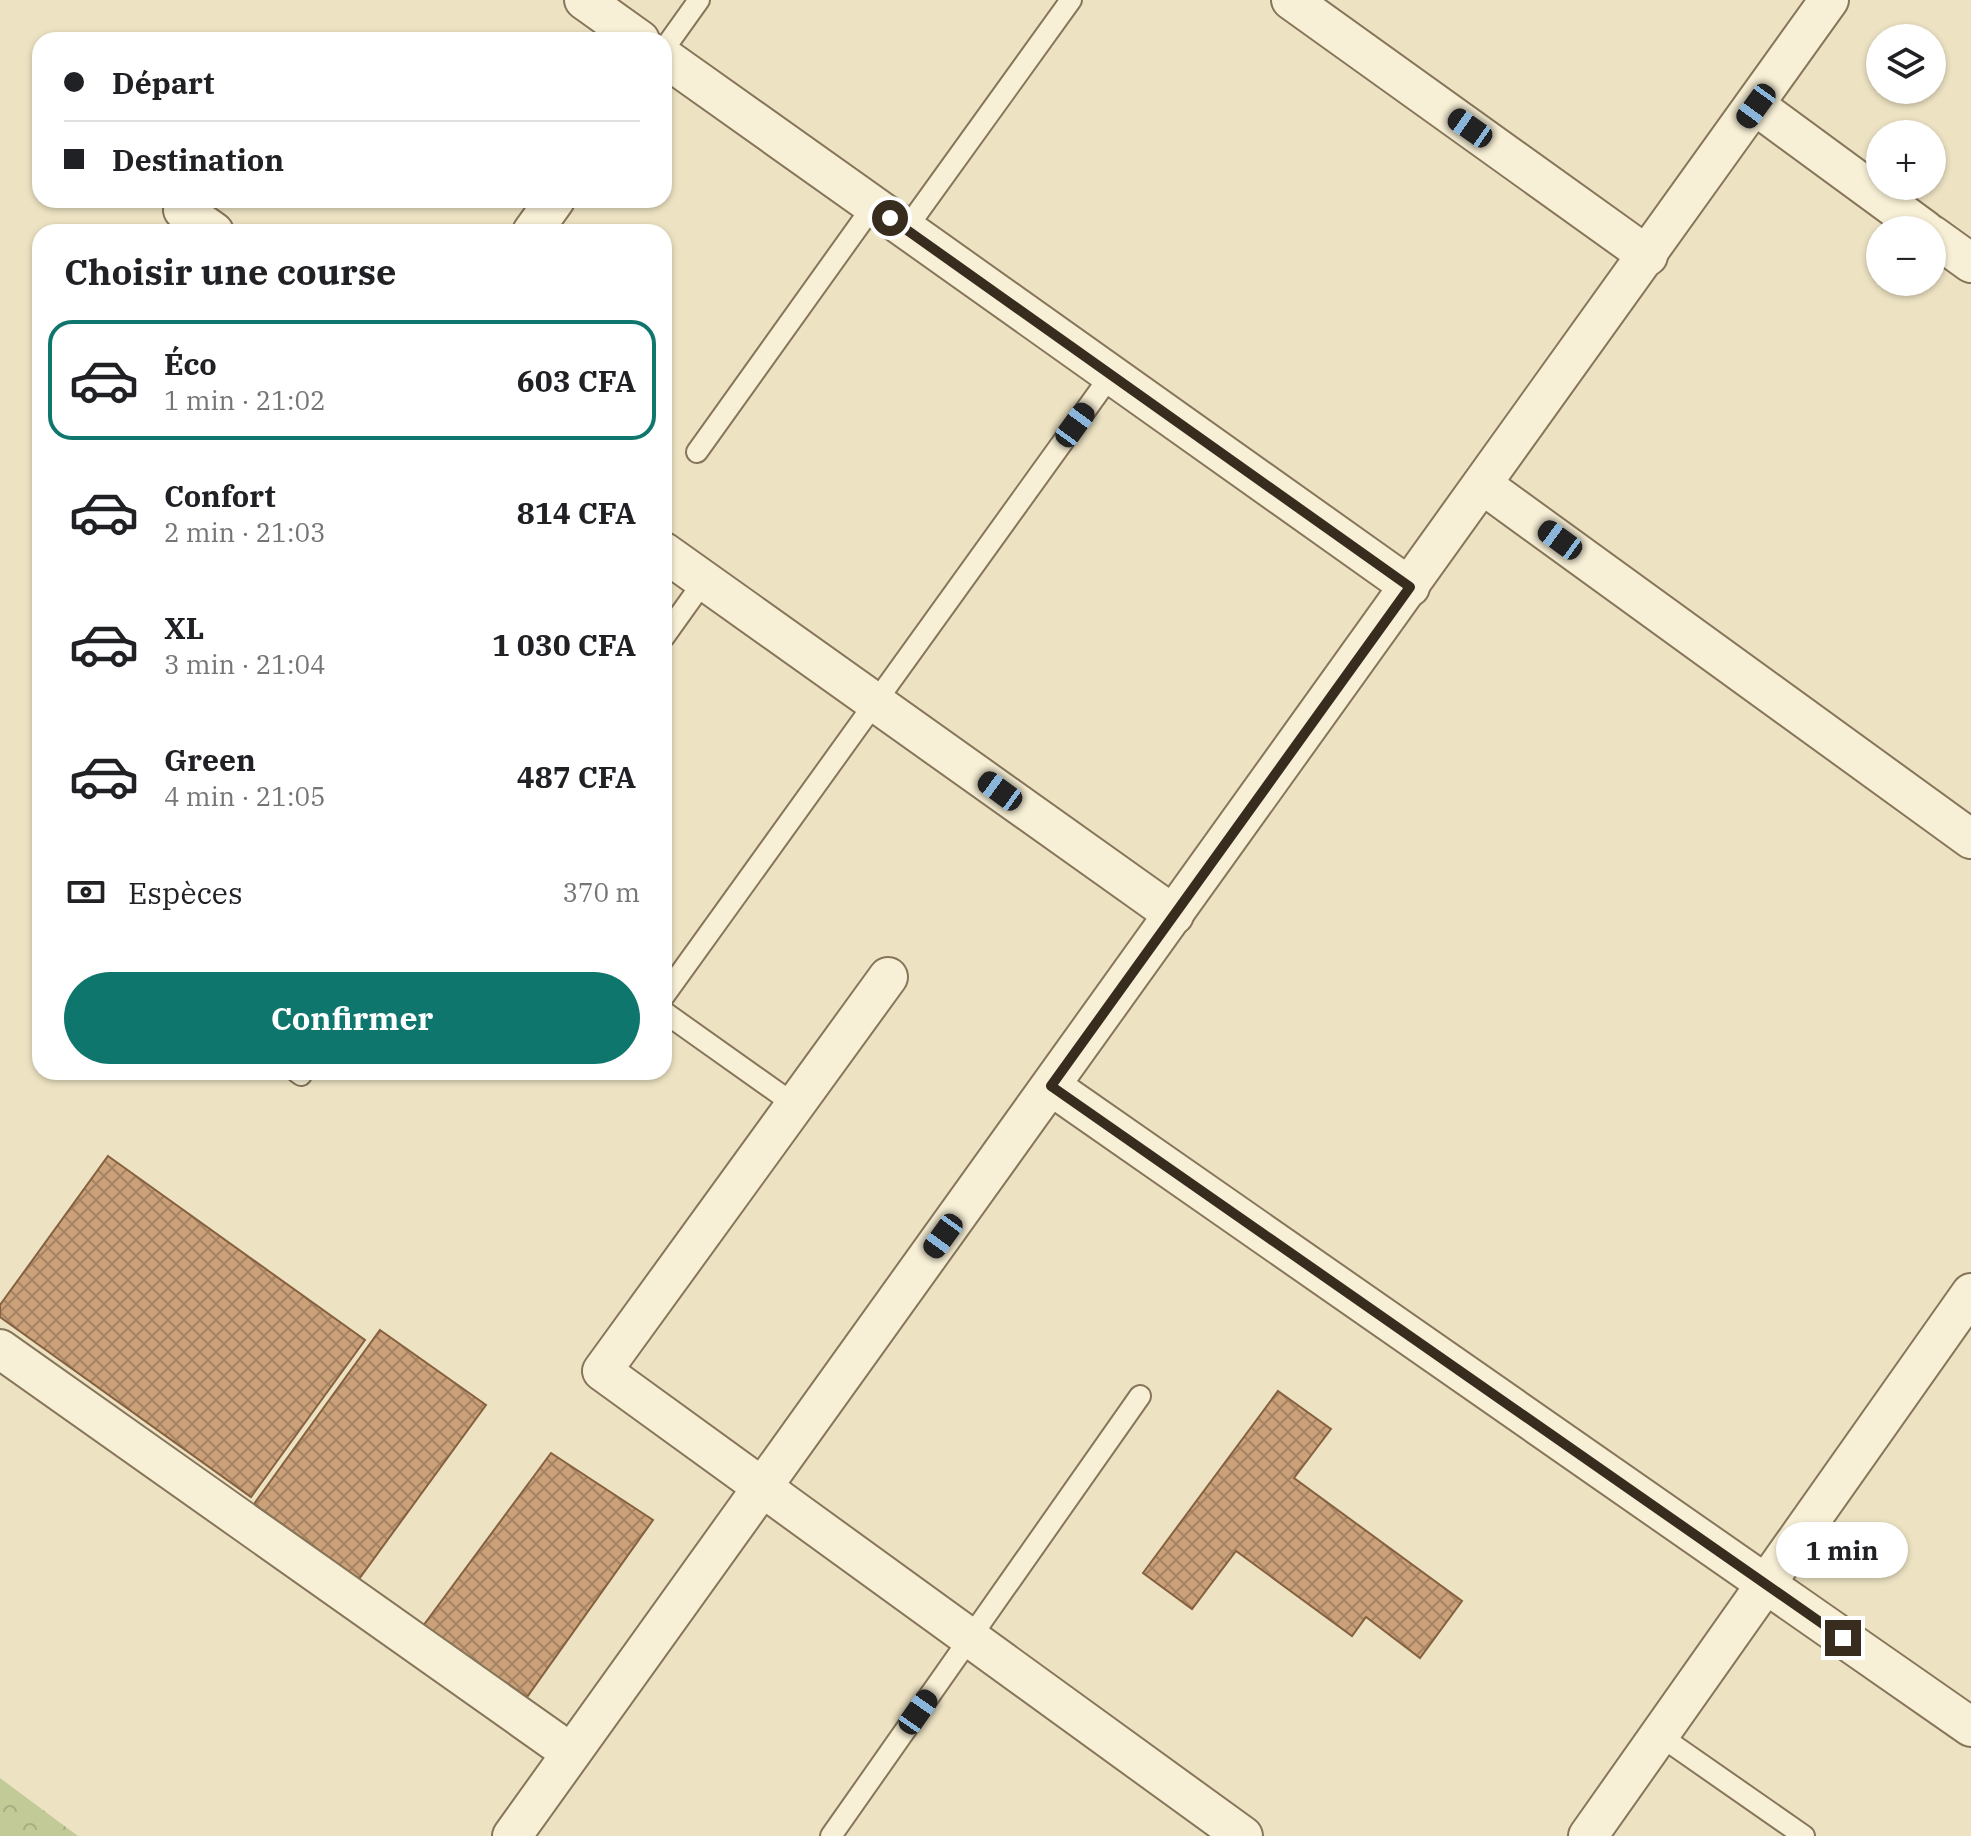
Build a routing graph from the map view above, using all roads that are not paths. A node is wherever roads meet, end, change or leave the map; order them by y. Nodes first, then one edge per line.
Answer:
1 (584, 0) edge
2 (699, 0) edge
3 (1071, 0) edge
4 (1291, 0) edge
5 (1846, 0) edge
6 (1821, 13) edge
7 (629, 32) edge
8 (672, 38) edge
9 (672, 63) edge
10 (1756, 106) junction
11 (873, 206) junction
12 (183, 210) dead end
13 (1906, 216) edge
14 (203, 224) edge
15 (906, 229) junction
16 (1946, 245) edge
17 (1648, 256) junction
18 (1971, 263) edge
19 (1111, 375) junction
20 (697, 452) dead end
21 (1483, 485) junction
22 (672, 558) edge
23 (704, 581) junction
24 (1410, 587) junction
25 (672, 626) edge
26 (875, 703) junction
27 (1971, 839) edge
28 (1174, 915) junction
29 (888, 977) dead end
30 (672, 985) edge
31 (672, 1018) edge
32 (1051, 1086) junction
33 (795, 1105) junction
34 (1971, 1293) edge
35 (0, 1349) edge
36 (1140, 1396) dead end
37 (763, 1485) junction
38 (1766, 1584) junction
39 (971, 1637) junction
40 (1971, 1727) edge
41 (1659, 1735) junction
42 (571, 1753) junction
43 (512, 1836) edge
44 (831, 1836) edge
45 (1243, 1836) edge
46 (1588, 1836) edge
47 (1804, 1836) edge

1 - 7 street
2 - 8 lane
3 - 15 lane
4 - 17 street
5 - 6 street
6 - 10 street
9 - 11 street
10 - 13 street
10 - 17 street
11 - 15 street
11 - 20 lane
12 - 14 street
15 - 19 street
16 - 18 street
17 - 21 street
19 - 24 street
19 - 26 lane
21 - 24 street
21 - 27 street
22 - 23 street
23 - 25 lane
23 - 26 street
24 - 28 street
26 - 28 street
26 - 30 lane
28 - 32 street
29 - 33 street
31 - 33 lane
32 - 37 street
32 - 38 street
33 - 37 street
34 - 38 street
35 - 42 street
36 - 39 lane
37 - 39 street
37 - 42 street
38 - 40 street
38 - 41 street
39 - 44 lane
39 - 45 street
41 - 46 street
41 - 47 lane
42 - 43 street

